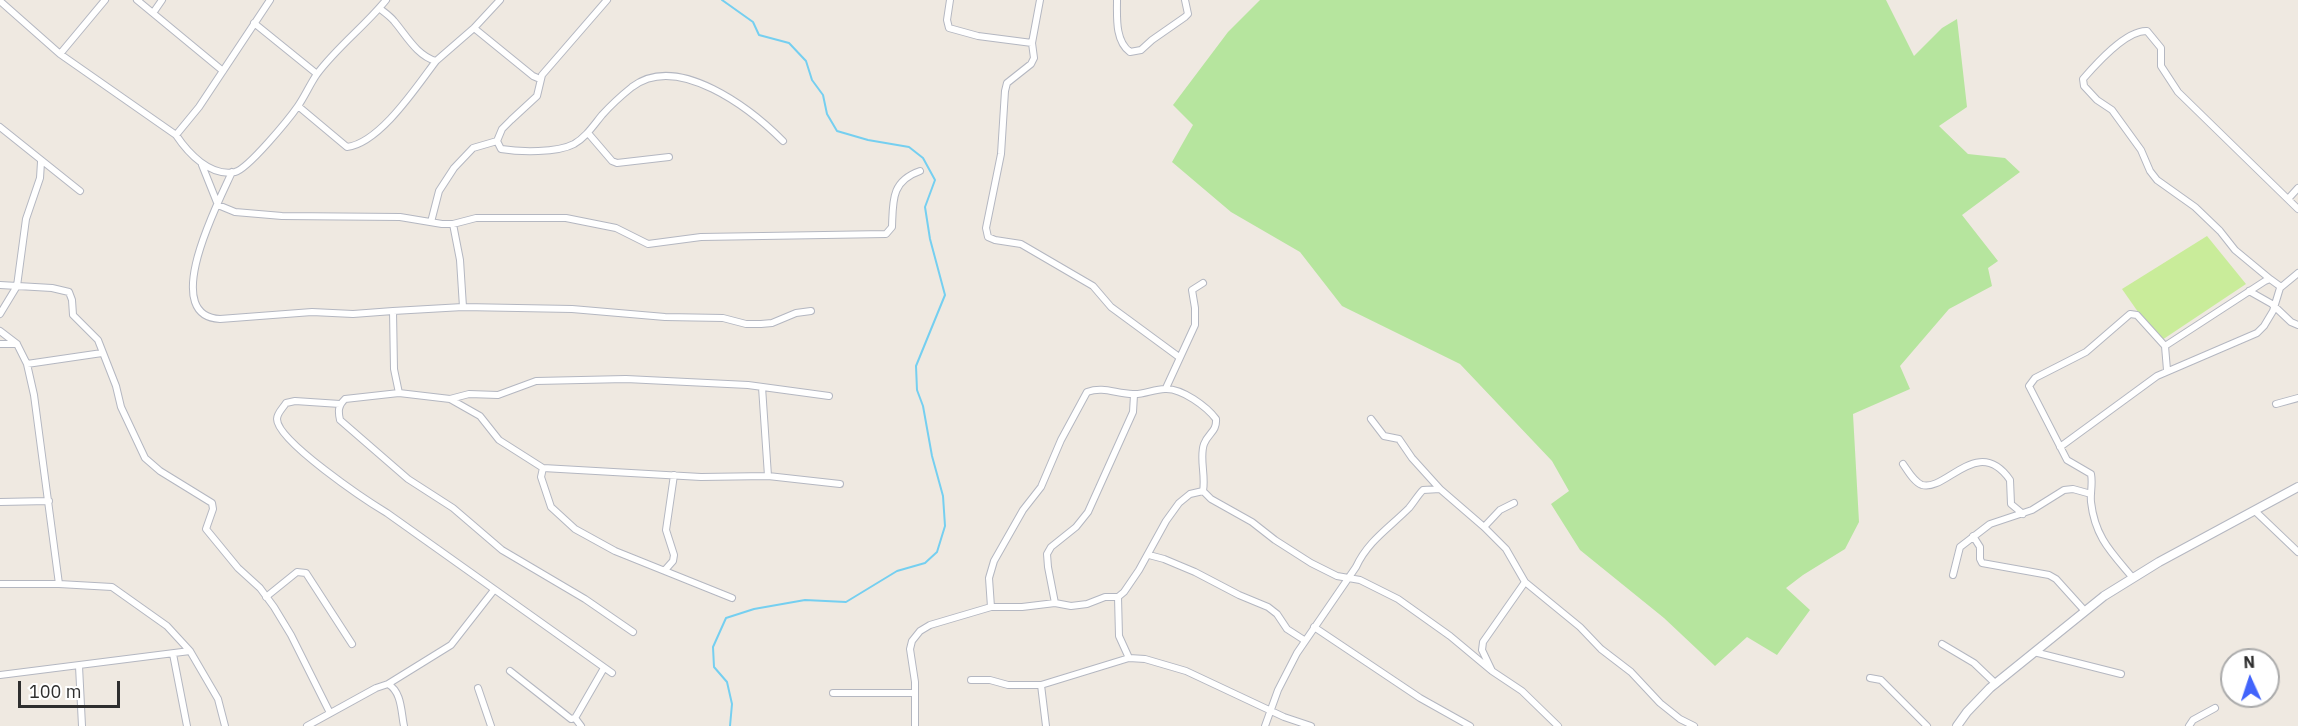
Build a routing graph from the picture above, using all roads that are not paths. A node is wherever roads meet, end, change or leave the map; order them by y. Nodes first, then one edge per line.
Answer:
1 (105, 0) edge
2 (137, 0) edge
3 (162, 0) edge
4 (270, 0) edge
5 (386, 0) edge
6 (500, 0) edge
7 (606, 0) edge
8 (950, 0) edge
9 (1040, 0) edge
10 (1117, 0) edge
11 (1185, 0) edge
12 (0, 1) edge
13 (379, 8) junction
14 (153, 13) junction
15 (254, 23) junction
16 (474, 28) junction
17 (1032, 43) junction
18 (60, 54) junction
19 (436, 61) junction
20 (223, 71) junction
21 (317, 74) junction
22 (540, 79) junction
23 (298, 106) junction
24 (0, 127) edge
25 (588, 134) junction
26 (176, 135) junction
27 (497, 141) junction
28 (783, 141) dead end
29 (669, 157) dead end
30 (41, 162) junction
31 (202, 165) junction
32 (920, 171) dead end
33 (232, 172) junction
34 (2298, 188) edge
35 (80, 190) dead end
36 (2288, 199) junction
37 (218, 205) junction
38 (2298, 209) edge
39 (431, 222) junction
40 (453, 224) junction
41 (2298, 273) edge
42 (2270, 279) junction
43 (1203, 283) dead end
44 (0, 285) edge
45 (17, 286) junction
46 (2281, 287) junction
47 (2249, 291) junction
48 (2275, 306) junction
49 (463, 307) junction
50 (393, 311) junction
51 (811, 312) dead end
52 (0, 314) edge
53 (2298, 325) edge
54 (0, 330) edge
55 (0, 344) edge
56 (16, 344) junction
57 (2165, 346) junction
58 (102, 352) junction
59 (1179, 357) junction
60 (27, 364) junction
61 (2167, 370) junction
62 (762, 387) junction
63 (1166, 388) junction
64 (399, 393) junction
65 (1134, 395) junction
66 (829, 396) dead end
67 (2298, 398) edge
68 (450, 399) junction
69 (340, 404) junction
70 (2276, 404) dead end
71 (1371, 419) dead end
72 (2060, 447) junction
73 (1903, 464) dead end
74 (543, 468) junction
75 (1428, 474) junction
76 (674, 475) junction
77 (768, 476) junction
78 (840, 484) dead end
79 (2298, 488) edge
80 (1440, 489) junction
81 (1424, 490) junction
82 (1203, 491) junction
83 (2091, 494) junction
84 (49, 501) junction
85 (0, 502) edge
86 (1514, 503) dead end
87 (2254, 511) junction
88 (2023, 513) junction
89 (1485, 527) junction
90 (1973, 536) junction
91 (2298, 552) edge
92 (1149, 555) junction
93 (665, 570) junction
94 (1953, 575) dead end
95 (2132, 577) junction
96 (1348, 578) junction
97 (1525, 582) junction
98 (0, 584) edge
99 (59, 584) junction
100 (494, 590) junction
101 (266, 597) junction
102 (1118, 597) junction
103 (732, 598) dead end
104 (1056, 603) junction
105 (992, 607) junction
106 (2084, 610) junction
107 (1314, 627) junction
108 (633, 632) dead end
109 (1304, 640) junction
110 (352, 644) dead end
111 (1942, 644) dead end
112 (190, 651) junction
113 (2033, 652) junction
114 (173, 654) junction
115 (1129, 658) junction
116 (79, 666) junction
117 (604, 668) junction
118 (510, 671) dead end
119 (1492, 671) junction
120 (612, 673) dead end
121 (2121, 674) dead end
122 (0, 675) edge
123 (1869, 678) dead end
124 (971, 680) dead end
125 (388, 684) junction
126 (1996, 684) junction
127 (1041, 685) junction
128 (478, 688) dead end
129 (833, 693) dead end
130 (915, 693) junction
131 (2215, 708) dead end
132 (1272, 711) junction
133 (330, 713) junction
134 (575, 718) junction
135 (2188, 725) edge
136 (82, 726) edge
137 (187, 726) edge
138 (225, 726) edge
139 (307, 726) edge
140 (404, 726) edge
141 (491, 726) edge
142 (581, 726) edge
143 (915, 726) edge
144 (1046, 726) edge
145 (1265, 726) edge
146 (1311, 726) edge
147 (1470, 726) edge
148 (1558, 726) edge
149 (1694, 726) edge
150 (1927, 726) edge
151 (1957, 726) edge

1 - 18 street
2 - 14 street
3 - 14 street
4 - 15 street
5 - 13 street
6 - 16 street
7 - 22 street
8 - 17 street
9 - 17 street
10 - 11 street
12 - 18 street
13 - 19 street
13 - 21 street
14 - 20 street
15 - 20 street
15 - 21 street
16 - 19 street
16 - 22 street
17 - 59 street
18 - 26 street
19 - 23 street
20 - 26 street
21 - 23 street
22 - 27 street
23 - 33 street
24 - 30 street
25 - 27 street
25 - 28 street
25 - 29 street
26 - 31 street
27 - 39 street
30 - 35 street
30 - 45 street
31 - 33 street
31 - 37 street
32 - 40 street
33 - 37 street
34 - 36 street
36 - 38 street
36 - 42 street
37 - 39 street
37 - 50 street
39 - 40 street
40 - 49 street
41 - 46 street
42 - 46 street
42 - 47 street
43 - 59 street
44 - 45 street
45 - 52 street
45 - 58 street
46 - 48 street
47 - 48 street
47 - 57 street
48 - 53 street
48 - 61 street
49 - 50 street
49 - 51 street
50 - 64 street
54 - 56 street
55 - 56 street
56 - 60 street
57 - 61 street
57 - 72 street
58 - 60 street
58 - 101 street
59 - 63 street
60 - 84 street
61 - 72 street
62 - 66 street
62 - 68 street
62 - 77 street
63 - 65 street
63 - 82 street
64 - 68 street
64 - 69 street
65 - 104 street
65 - 105 street
67 - 70 street
68 - 74 street
69 - 100 street
69 - 108 street
71 - 75 street
72 - 83 street
73 - 88 street
74 - 76 street
74 - 93 street
75 - 80 street
75 - 81 street
76 - 77 street
76 - 93 street
77 - 78 street
79 - 87 street
80 - 81 street
80 - 89 street
81 - 96 street
82 - 92 street
82 - 96 street
83 - 88 street
83 - 95 street
84 - 85 street
84 - 99 street
86 - 89 street
87 - 91 street
87 - 95 street
88 - 90 street
89 - 97 street
90 - 94 street
90 - 106 street
92 - 102 street
92 - 109 street
93 - 103 street
95 - 106 street
96 - 107 street
96 - 119 street
97 - 119 street
97 - 149 street
98 - 99 street
99 - 112 street
100 - 117 street
100 - 125 street
101 - 110 street
101 - 133 street
102 - 104 street
102 - 115 street
104 - 105 street
105 - 130 street
106 - 113 street
107 - 109 street
107 - 147 street
109 - 132 street
111 - 126 street
112 - 114 street
112 - 138 street
113 - 121 street
113 - 126 street
114 - 116 street
114 - 137 street
115 - 127 street
115 - 132 street
116 - 122 street
116 - 136 street
117 - 120 street
117 - 134 street
118 - 134 street
119 - 148 street
123 - 150 street
124 - 127 street
125 - 133 street
125 - 140 street
126 - 151 street
127 - 144 street
128 - 141 street
129 - 130 street
130 - 143 street
131 - 135 street
132 - 145 street
132 - 146 street
133 - 139 street
134 - 142 street

